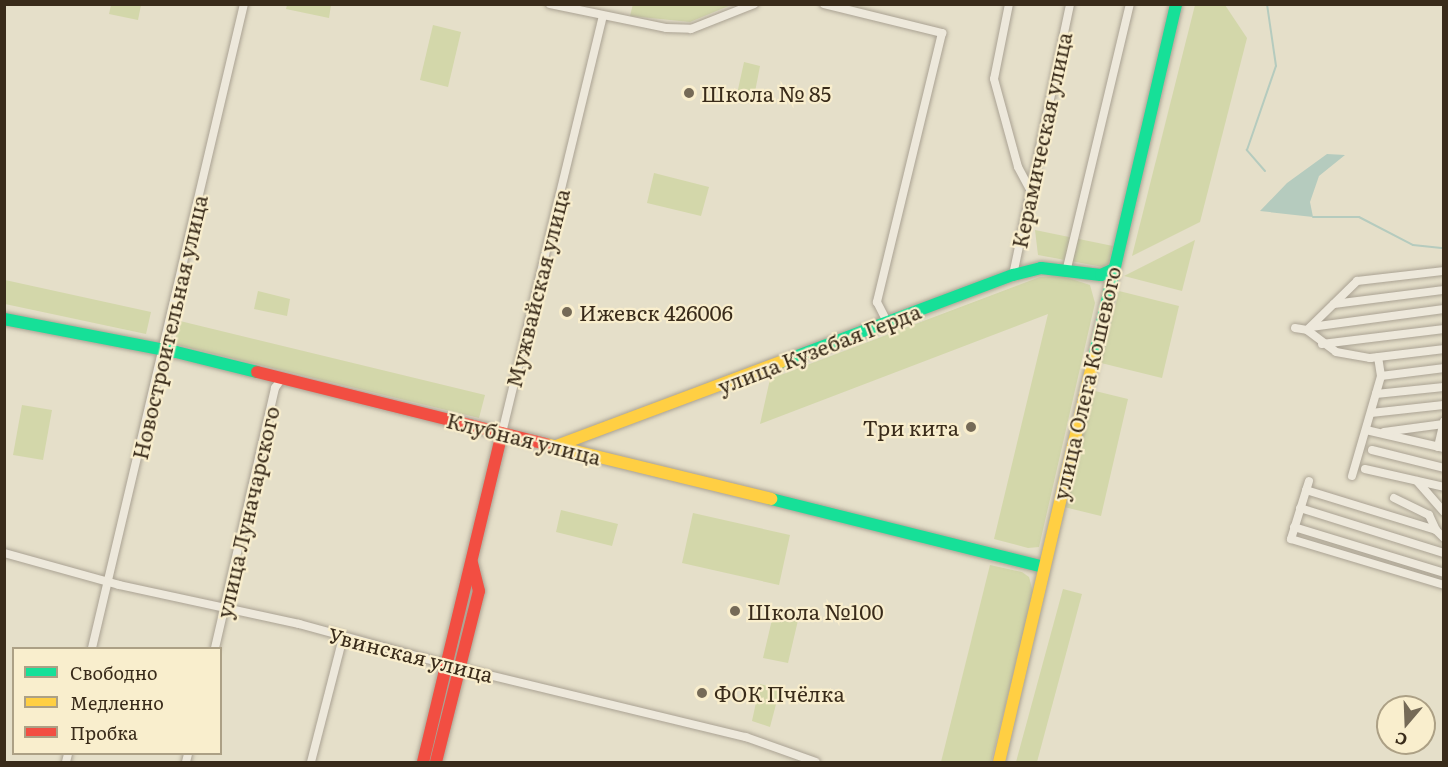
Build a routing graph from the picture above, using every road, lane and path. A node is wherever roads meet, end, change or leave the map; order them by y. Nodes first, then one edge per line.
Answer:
1 (243, 4) edge
2 (550, 4) edge
3 (754, 4) edge
4 (824, 4) edge
5 (1009, 4) edge
6 (1070, 4) edge
7 (1130, 4) edge
8 (1176, 4) edge
9 (603, 16) junction
10 (1030, 190) junction
11 (1067, 268) junction
12 (1114, 269) junction
13 (1443, 271) edge
14 (1086, 272) junction
15 (1013, 275) junction
16 (1443, 291) edge
17 (1106, 301) junction
18 (1334, 304) junction
19 (1443, 309) edge
20 (4, 319) edge
21 (887, 322) junction
22 (1295, 328) dead end
23 (1309, 328) junction
24 (1443, 329) edge
25 (1322, 344) junction
26 (1443, 349) edge
27 (163, 350) junction
28 (1377, 357) junction
29 (1443, 368) edge
30 (1380, 376) junction
31 (282, 378) junction
32 (1443, 387) edge
33 (1376, 394) junction
34 (1443, 405) edge
35 (1371, 413) junction
36 (1443, 423) edge
37 (1366, 430) junction
38 (502, 433) junction
39 (1378, 433) junction
40 (1442, 435) edge
41 (556, 447) junction
42 (1441, 448) edge
43 (1372, 450) dead end
44 (1443, 468) edge
45 (1365, 469) dead end
46 (1352, 476) dead end
47 (1309, 481) dead end
48 (1417, 481) junction
49 (1443, 487) edge
50 (1306, 490) junction
51 (1394, 498) dead end
52 (1300, 508) junction
53 (1443, 510) edge
54 (1294, 527) junction
55 (1436, 530) junction
56 (1443, 538) edge
57 (4, 553) edge
58 (1443, 553) edge
59 (471, 561) junction
60 (1043, 567) junction
61 (1443, 573) edge
62 (110, 583) junction
63 (1443, 585) edge
64 (225, 609) junction
65 (343, 637) junction
66 (92, 647) edge
67 (215, 647) edge
68 (446, 664) junction
69 (460, 668) junction
70 (311, 762) edge
71 (423, 762) edge
72 (436, 762) edge
73 (816, 762) edge
74 (999, 762) edge

1 - 27 street, Новостроительная улица
2 - 9 street
3 - 9 street
4 - 21 street
5 - 10 street
6 - 10 street, Керамическая улица
7 - 11 street
8 - 12 main road, улица Олега Кошевого
9 - 38 street, Мужвайская улица
10 - 15 street, Керамическая улица
11 - 14 main road, улица Кузебая Герда
11 - 15 main road, улица Кузебая Герда
12 - 14 main road, улица Кузебая Герда
12 - 17 main road, улица Олега Кошевого
13 - 18 street
14 - 17 main road
15 - 21 main road, улица Кузебая Герда
16 - 18 street
17 - 60 main road, улица Олега Кошевого
18 - 23 street
19 - 23 street
20 - 27 main road, Клубная улица
21 - 41 main road, улица Кузебая Герда
22 - 23 street
23 - 25 street
24 - 25 street
25 - 28 street
26 - 28 street
27 - 31 main road, Клубная улица
27 - 62 street, Новостроительная улица
28 - 30 street
29 - 30 street
30 - 33 street
31 - 38 main road, Клубная улица
31 - 64 street, улица Луначарского
32 - 33 street
33 - 35 street
34 - 35 street
35 - 37 street
36 - 39 street
36 - 40 street
37 - 39 street
37 - 46 street
38 - 41 main road, Клубная улица
38 - 59 main road, Мужвайская улица
39 - 42 street
40 - 42 street
41 - 60 main road, Клубная улица
43 - 44 street
45 - 48 street
47 - 50 street
48 - 49 street
48 - 53 street
50 - 52 street
50 - 55 street
51 - 55 street
52 - 54 street
52 - 58 street
54 - 61 street
54 - 63 street
55 - 56 street
57 - 62 street, Увинская улица
59 - 68 main road, Мужвайская улица
59 - 69 main road, Мужвайская улица
60 - 74 main road, улица Олега Кошевого
62 - 64 street, Увинская улица
62 - 66 street, Новостроительная улица
64 - 65 street, Увинская улица
64 - 67 street, улица Луначарского
65 - 68 street, Увинская улица
65 - 70 street
68 - 69 street, Увинская улица
68 - 71 main road, Мужвайская улица
69 - 72 main road, Мужвайская улица
69 - 73 street, Увинская улица

